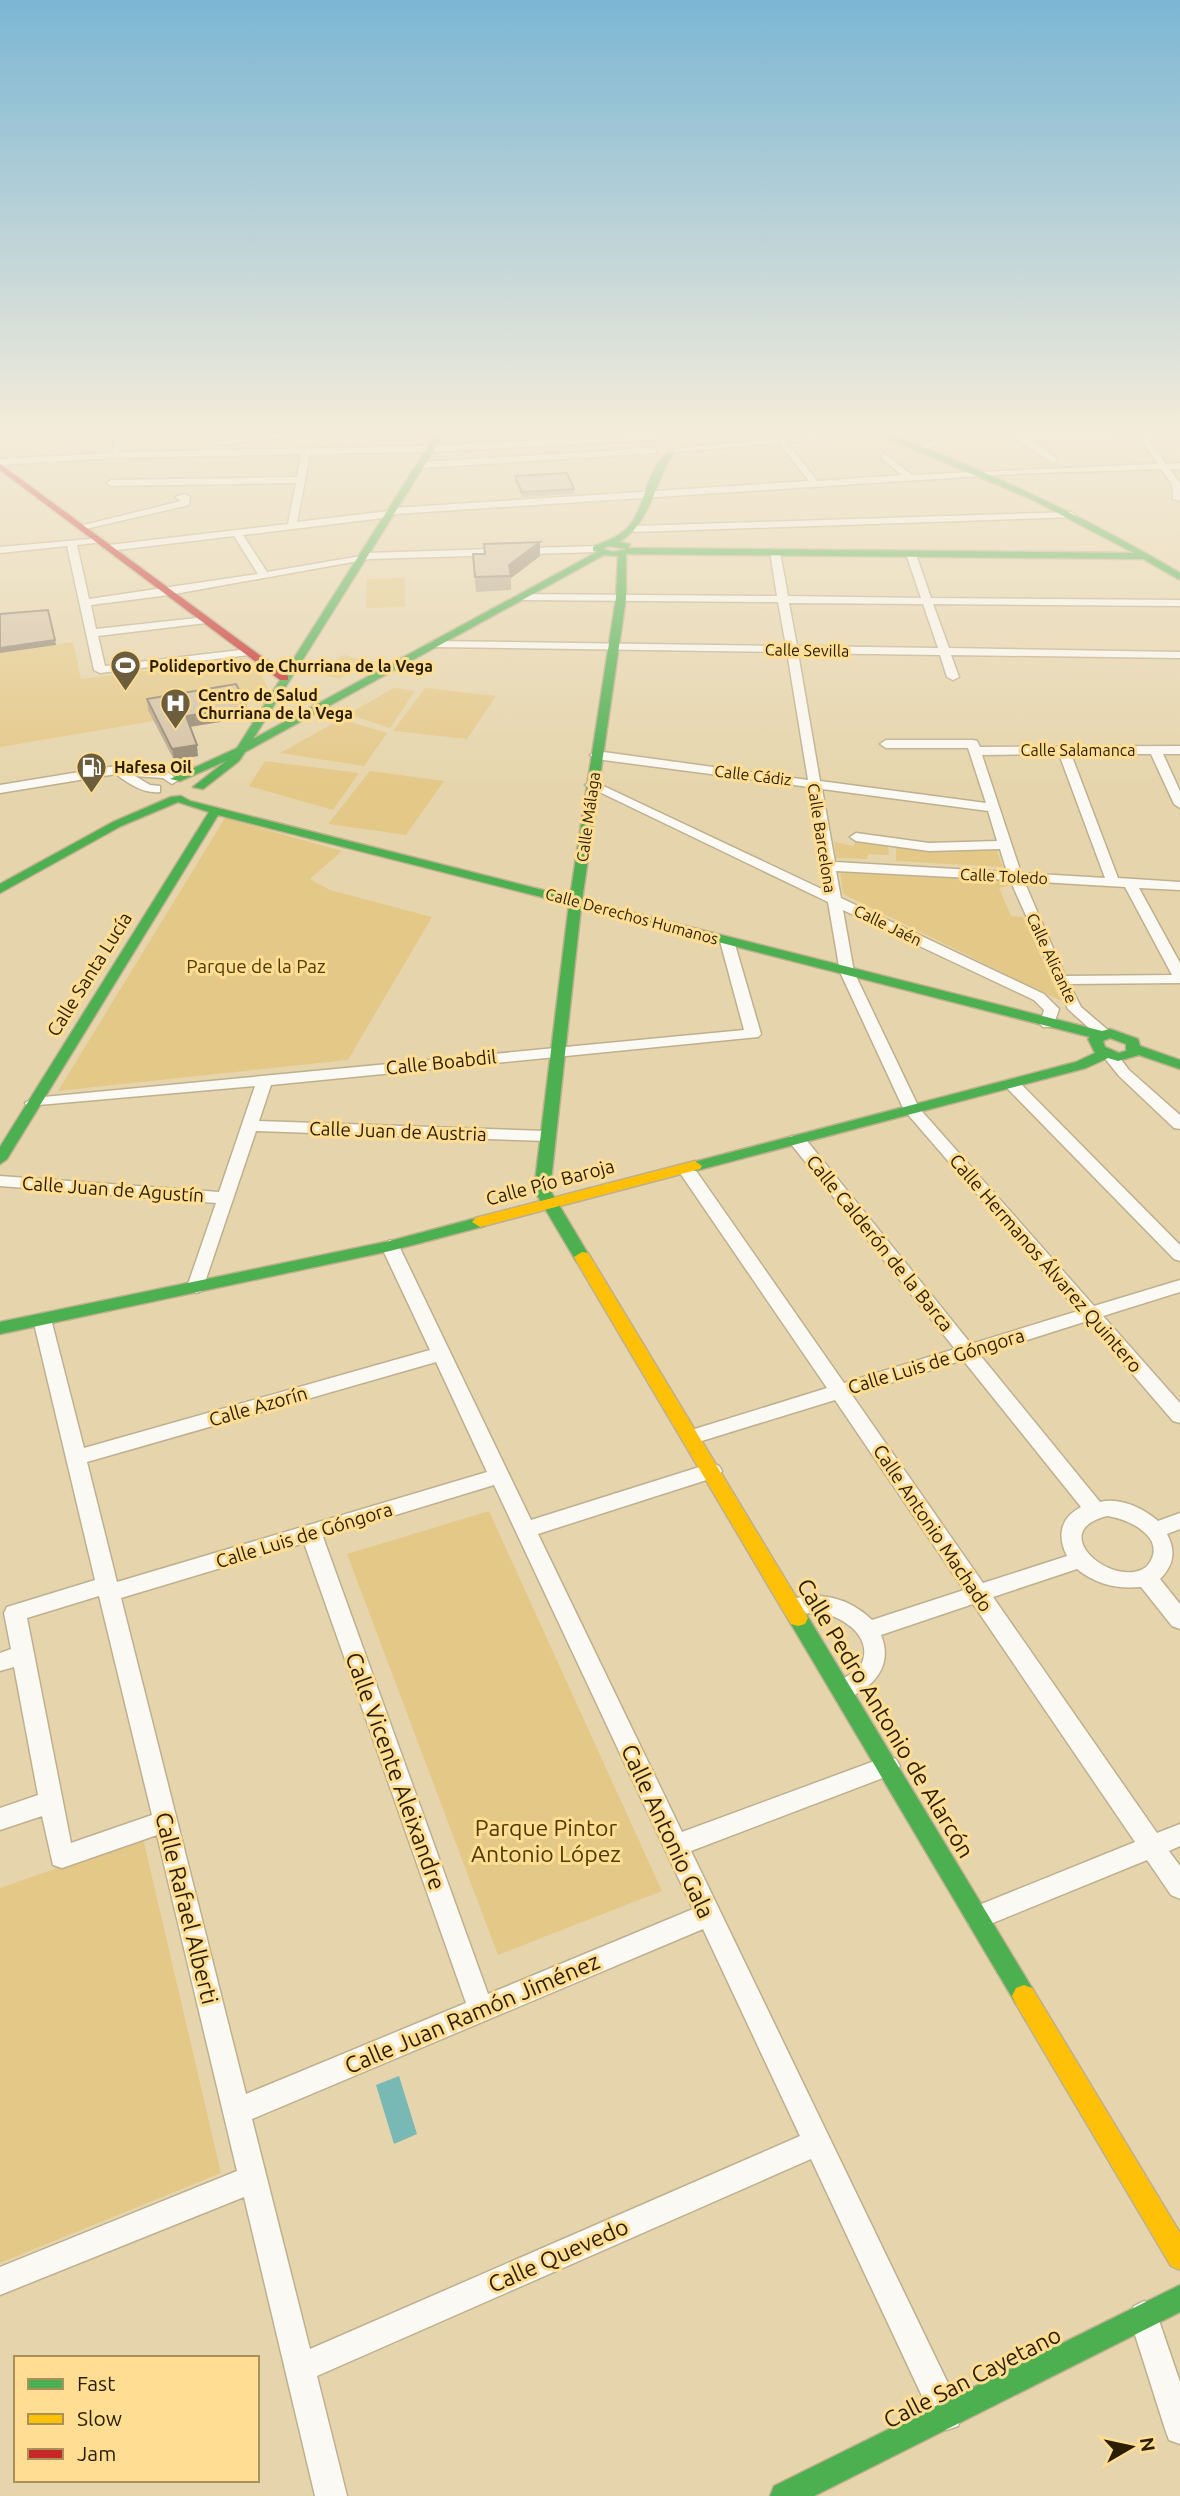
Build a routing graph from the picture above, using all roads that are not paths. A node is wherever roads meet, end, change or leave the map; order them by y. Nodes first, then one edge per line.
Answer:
1 (73, 550) edge
2 (113, 550) edge
3 (247, 550) edge
4 (369, 550) edge
5 (503, 550) edge
6 (609, 550) edge
7 (619, 550) edge
8 (741, 550) edge
9 (1136, 550) edge
10 (775, 552) junction
11 (911, 554) junction
12 (1146, 556) junction
13 (365, 557) junction
14 (264, 576) junction
15 (1180, 577) edge
16 (169, 592) junction
17 (522, 597) junction
18 (621, 598) junction
19 (782, 600) junction
20 (927, 601) junction
21 (86, 603) junction
22 (1180, 603) edge
23 (206, 620) junction
24 (92, 633) junction
25 (433, 644) junction
26 (613, 648) junction
27 (789, 650) junction
28 (249, 652) junction
29 (945, 652) junction
30 (1180, 654) edge
31 (953, 677) dead end
32 (284, 678) junction
33 (886, 744) dead end
34 (242, 750) junction
35 (1063, 750) junction
36 (1155, 750) junction
37 (1180, 750) edge
38 (975, 751) junction
39 (596, 755) junction
40 (116, 770) junction
41 (174, 780) junction
42 (814, 783) junction
43 (592, 785) junction
44 (199, 788) junction
45 (0, 789) edge
46 (156, 790) junction
47 (178, 799) junction
48 (1180, 804) edge
49 (992, 808) junction
50 (215, 811) junction
51 (117, 824) junction
52 (856, 837) dead end
53 (1005, 845) junction
54 (827, 866) junction
55 (1015, 876) junction
56 (1113, 882) junction
57 (1129, 883) junction
58 (1180, 886) edge
59 (0, 890) edge
60 (832, 898) junction
61 (576, 901) junction
62 (727, 941) junction
63 (847, 972) junction
64 (1180, 978) edge
65 (1060, 979) junction
66 (1048, 1024) junction
67 (1103, 1044) junction
68 (1135, 1049) junction
69 (558, 1051) junction
70 (1180, 1065) edge
71 (265, 1080) junction
72 (1012, 1084) junction
73 (33, 1103) junction
74 (912, 1110) junction
75 (1180, 1124) edge
76 (250, 1126) junction
77 (547, 1136) junction
78 (797, 1140) junction
79 (0, 1159) edge
80 (686, 1169) junction
81 (0, 1181) edge
82 (226, 1198) junction
83 (550, 1203) junction
84 (390, 1246) junction
85 (1180, 1255) edge
86 (1180, 1286) edge
87 (196, 1287) junction
88 (1090, 1314) junction
89 (42, 1319) junction
90 (0, 1328) edge
91 (967, 1351) junction
92 (441, 1354) junction
93 (839, 1391) junction
94 (1180, 1416) edge
95 (692, 1437) junction
96 (76, 1458) junction
97 (712, 1471) junction
98 (499, 1476) junction
99 (1094, 1509) junction
100 (1180, 1521) edge
101 (525, 1530) junction
102 (1155, 1530) junction
103 (311, 1532) junction
104 (1079, 1560) junction
105 (1146, 1578) junction
106 (108, 1589) junction
107 (978, 1594) junction
108 (794, 1607) junction
109 (1180, 1620) edge
110 (869, 1630) junction
111 (23, 1655) junction
112 (0, 1662) edge
113 (843, 1690) junction
114 (888, 1766) junction
115 (51, 1802) junction
116 (0, 1819) edge
117 (165, 1821) junction
118 (1180, 1835) edge
119 (676, 1846) junction
120 (1151, 1846) junction
121 (1180, 1887) edge
122 (708, 1915) junction
123 (978, 1917) junction
124 (481, 2010) junction
125 (236, 2112) junction
126 (817, 2142) junction
127 (253, 2179) junction
128 (1180, 2257) edge
129 (0, 2281) edge
130 (1180, 2298) edge
131 (1144, 2316) junction
132 (300, 2368) junction
133 (947, 2415) junction
134 (1180, 2429) edge
135 (331, 2496) edge
136 (784, 2496) edge

1 - 21 street
2 - 16 street
3 - 14 street
4 - 13 street
5 - 13 street
6 - 17 street
7 - 18 street, Calle Málaga
8 - 10 street
9 - 12 street
10 - 11 street
10 - 19 street, Calle Barcelona
11 - 12 street
11 - 20 street
12 - 15 street
13 - 14 street
13 - 32 street
14 - 16 street
16 - 21 street
16 - 23 street
17 - 18 street
17 - 25 street
18 - 19 street
18 - 26 street, Calle Málaga
19 - 20 street
19 - 27 street, Calle Barcelona
20 - 22 street
20 - 29 street
21 - 24 street
23 - 24 street
23 - 28 street
24 - 28 street
25 - 26 street, Calle Sevilla
25 - 34 street
26 - 27 street, Calle Sevilla
26 - 39 street, Calle Málaga
27 - 29 street, Calle Sevilla
27 - 42 street, Calle Barcelona
28 - 32 street
29 - 30 street, Calle Sevilla
29 - 31 street
32 - 34 street
33 - 38 street, Calle Salamanca
34 - 41 street
34 - 44 street
35 - 36 street, Calle Salamanca
35 - 38 street, Calle Salamanca
35 - 56 street
36 - 37 street, Calle Salamanca
36 - 48 street
38 - 49 street, Calle Alicante
39 - 42 street, Calle Cádiz
39 - 43 street, Calle Málaga
40 - 41 street
40 - 45 street
40 - 46 street
41 - 44 street
41 - 46 street
42 - 49 street, Calle Cádiz
42 - 54 street, Calle Barcelona
43 - 60 street, Calle Jaén
43 - 61 street, Calle Málaga
44 - 47 street
44 - 50 street
46 - 47 street, Calle Derechos Humanos
46 - 51 street
47 - 50 street, Calle Derechos Humanos
47 - 51 street
49 - 53 street, Calle Alicante
50 - 61 street, Calle Derechos Humanos
50 - 73 street, Calle Santa Lucía
51 - 59 street
52 - 53 street, Calle Toledo
53 - 55 street, Calle Alicante
54 - 55 street, Calle Toledo
54 - 60 street, Calle Barcelona
55 - 56 street, Calle Toledo
55 - 65 street, Calle Alicante
56 - 57 street, Calle Toledo
57 - 58 street, Calle Toledo
57 - 64 street
60 - 63 street, Calle Barcelona
60 - 66 street, Calle Jaén
61 - 62 street, Calle Derechos Humanos
61 - 69 street, Calle Málaga
62 - 63 street, Calle Derechos Humanos
62 - 69 street, Calle Boabdil
63 - 66 street, Calle Derechos Humanos
63 - 74 street, Calle Barcelona
64 - 65 street
65 - 67 street, Calle Alicante
66 - 67 street, Calle Derechos Humanos
67 - 68 street, Calle Derechos Humanos
67 - 68 street, Calle Pío Baroja
67 - 72 street, Calle Pío Baroja
67 - 75 street, Calle Alicante
68 - 70 street
69 - 71 street, Calle Boabdil
69 - 77 street, Calle Málaga
71 - 73 street, Calle Boabdil
71 - 76 street
72 - 74 street, Calle Pío Baroja
72 - 85 street
73 - 79 street, Calle Santa Lucía
74 - 78 street, Calle Pío Baroja
74 - 88 street, Calle Hermanos Álvarez Quintero
76 - 77 street, Calle Juan de Austria
76 - 82 street
77 - 83 street, Calle Málaga
78 - 80 street, Calle Pío Baroja
78 - 91 street, Calle Calderón de la Barca
80 - 83 street, Calle Pío Baroja
80 - 93 street, Calle Antonio Machado
81 - 82 street, Calle Juan de Agustín
82 - 87 street
83 - 84 street, Calle Pío Baroja
83 - 95 street, Calle Pedro Antonio de Alarcón
84 - 87 street, Calle Pío Baroja
84 - 92 street, Calle Antonio Gala
86 - 88 street, Calle Luis de Góngora
87 - 89 street, Calle Pío Baroja
88 - 91 street, Calle Luis de Góngora
88 - 94 street, Calle Hermanos Álvarez Quintero
89 - 90 street, Calle Pío Baroja
89 - 96 street, Calle Rafael Alberti
91 - 93 street, Calle Luis de Góngora
91 - 99 street, Calle Calderón de la Barca
92 - 96 street, Calle Azorín
92 - 98 street, Calle Antonio Gala
93 - 95 street, Calle Luis de Góngora
93 - 107 street, Calle Antonio Machado
95 - 97 street, Calle Pedro Antonio de Alarcón
96 - 106 street, Calle Rafael Alberti
97 - 101 street
97 - 108 street, Calle Pedro Antonio de Alarcón
98 - 101 street, Calle Antonio Gala
98 - 103 street, Calle Luis de Góngora
99 - 102 street
99 - 104 street
100 - 102 street
101 - 119 street, Calle Antonio Gala
102 - 105 street
103 - 106 street, Calle Luis de Góngora
103 - 124 street, Calle Vicente Aleixandre
104 - 105 street
104 - 107 street
105 - 109 street
106 - 111 street, Calle Luis de Góngora
106 - 117 street, Calle Rafael Alberti
107 - 110 street
107 - 120 street, Calle Antonio Machado
108 - 110 street
108 - 113 street, Calle Pedro Antonio de Alarcón
110 - 113 street
111 - 112 street
111 - 115 street
113 - 114 street, Calle Pedro Antonio de Alarcón
114 - 119 street
114 - 123 street, Calle Pedro Antonio de Alarcón
115 - 116 street
115 - 117 street
117 - 125 street, Calle Rafael Alberti
118 - 120 street
119 - 122 street, Calle Antonio Gala
120 - 121 street, Calle Antonio Machado
120 - 123 street
122 - 124 street, Calle Juan Ramón Jiménez
122 - 126 street, Calle Antonio Gala
123 - 128 street, Calle Pedro Antonio de Alarcón
124 - 125 street, Calle Juan Ramón Jiménez
125 - 127 street, Calle Rafael Alberti
126 - 132 street, Calle Quevedo
126 - 133 street, Calle Antonio Gala
127 - 129 street
127 - 132 street, Calle Rafael Alberti
130 - 131 street, Calle San Cayetano
131 - 133 street, Calle San Cayetano
131 - 134 street
132 - 135 street, Calle Rafael Alberti
133 - 136 street, Calle San Cayetano

